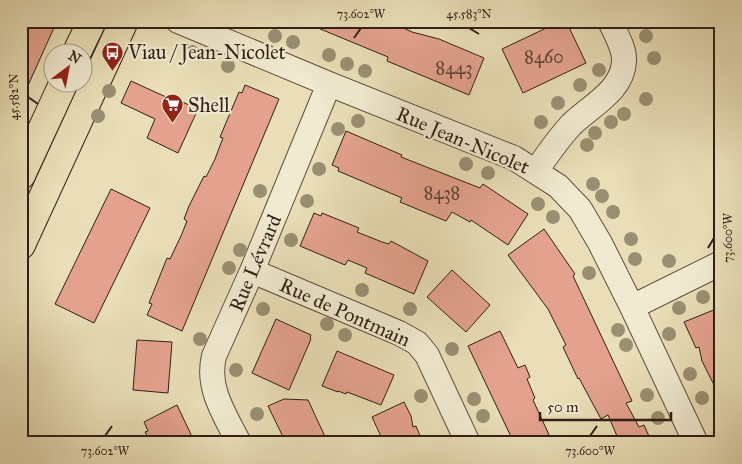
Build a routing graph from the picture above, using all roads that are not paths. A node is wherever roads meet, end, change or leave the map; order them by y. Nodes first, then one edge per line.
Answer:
1 (92, 21) edge
2 (124, 21) edge
3 (178, 21) edge
4 (610, 21) edge
5 (82, 42) edge
6 (329, 84) junction
7 (58, 92) edge
8 (29, 140) edge
9 (536, 171) junction
10 (21, 174) edge
11 (21, 245) edge
12 (721, 263) edge
13 (252, 271) junction
14 (632, 307) junction
15 (239, 443) edge
16 (468, 443) edge
17 (696, 443) edge

1 - 5 main road
2 - 11 main road
3 - 6 street, Rue Jean-Nicolet
4 - 9 street
6 - 9 street, Rue Jean-Nicolet
6 - 13 street, Rue Lévrard
7 - 8 main road
8 - 10 main road
9 - 14 street, Rue Jean-Nicolet
12 - 14 street
13 - 15 street, Rue Lévrard
13 - 16 street, Rue de Pontmain
14 - 17 street, Rue Jean-Nicolet

